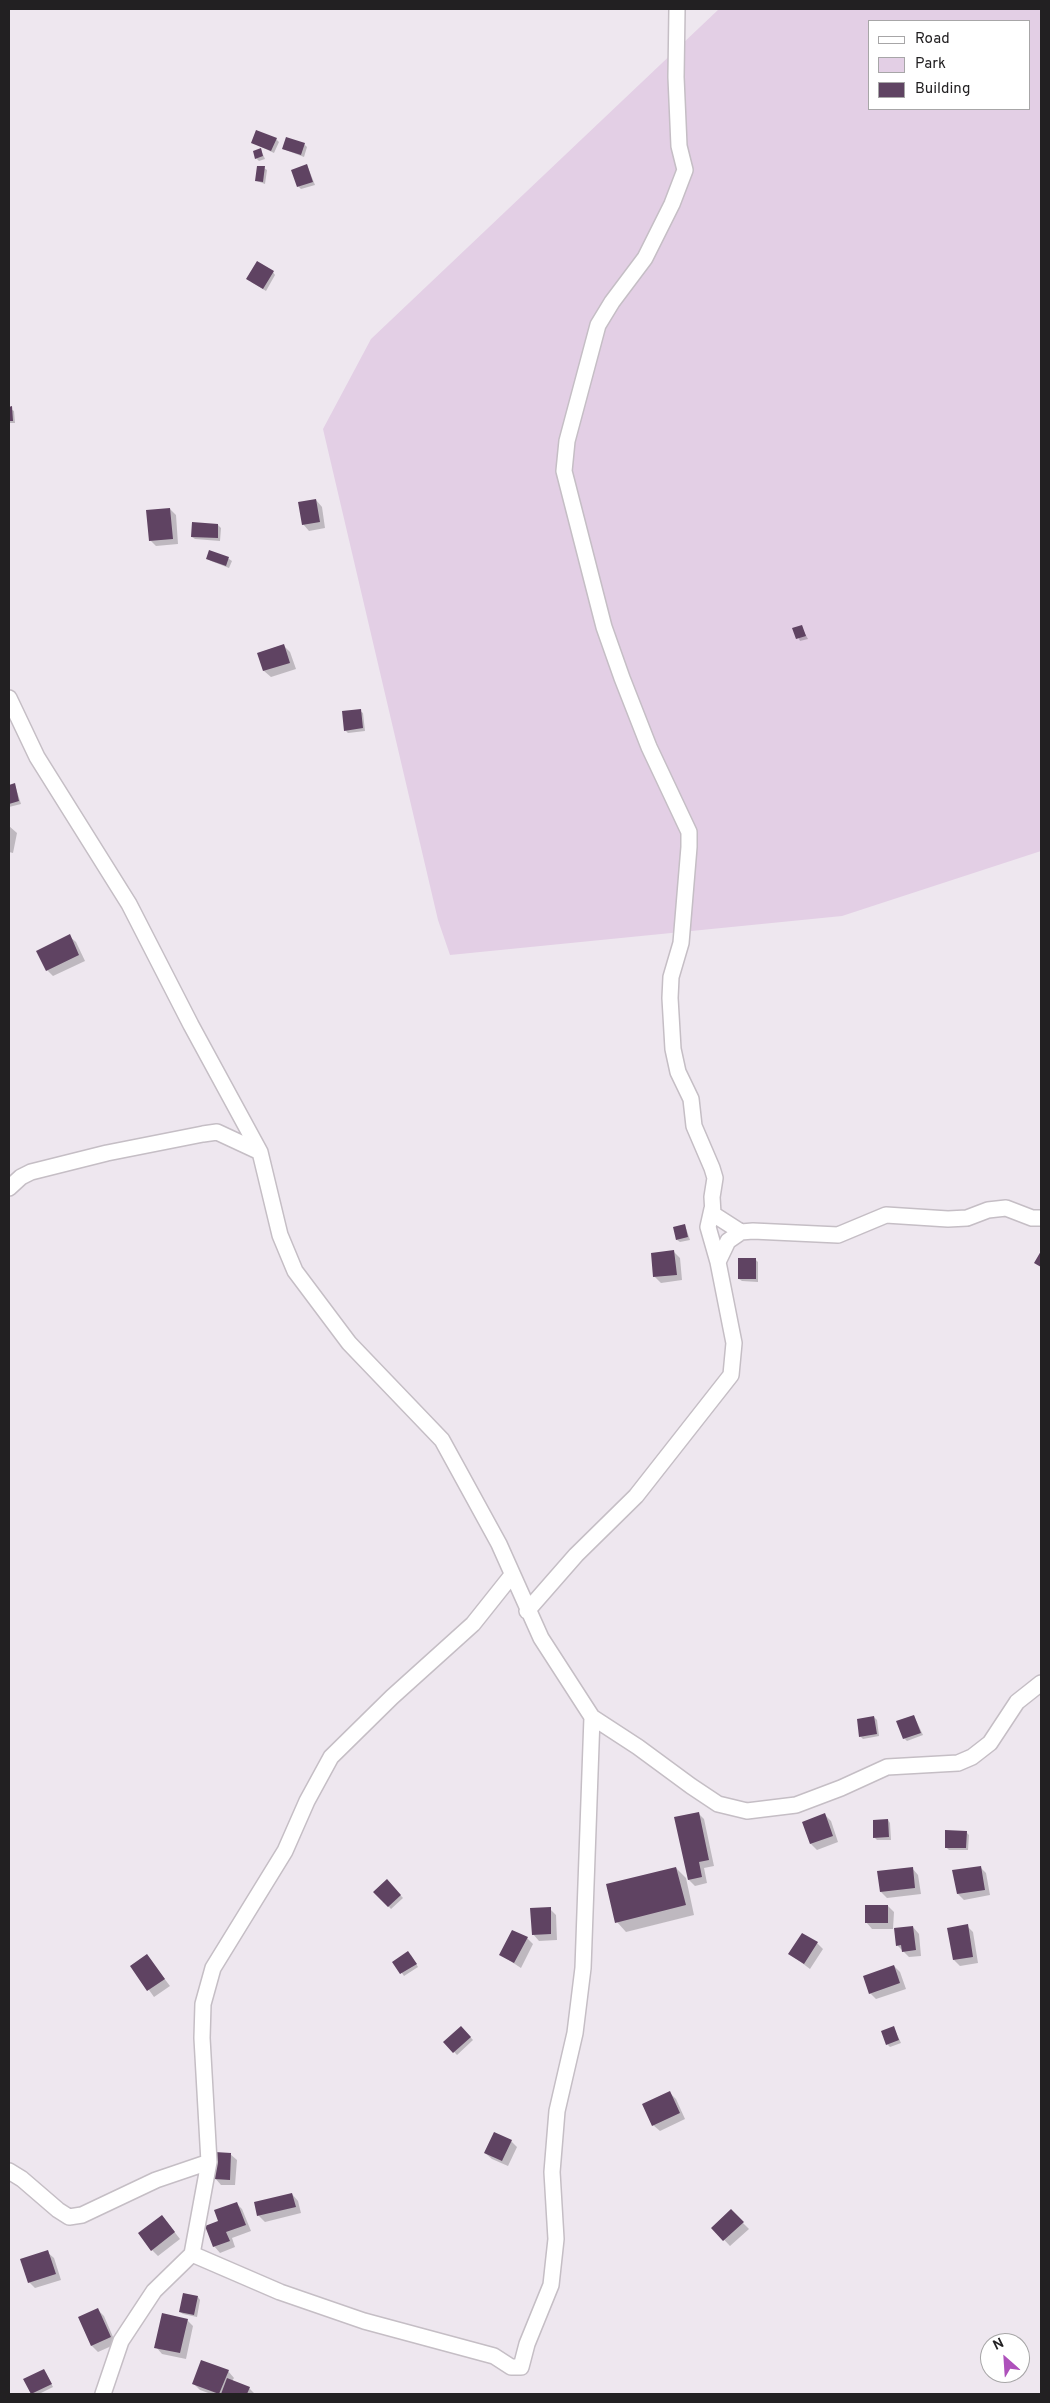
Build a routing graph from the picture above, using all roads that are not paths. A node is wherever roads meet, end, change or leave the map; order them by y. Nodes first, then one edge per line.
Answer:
1 (678, 9) edge
2 (9, 698) edge
3 (260, 1152) junction
4 (9, 1188) edge
5 (712, 1209) junction
6 (1041, 1218) edge
7 (741, 1232) junction
8 (718, 1262) junction
9 (512, 1575) junction
10 (527, 1611) junction
11 (1041, 1683) edge
12 (592, 1717) junction
13 (210, 2162) junction
14 (9, 2170) edge
15 (192, 2254) junction
16 (103, 2394) edge

1 - 5 street
2 - 3 street
3 - 4 street
3 - 9 street
5 - 7 street
5 - 8 street
6 - 7 street
7 - 8 street
8 - 10 street
9 - 10 street
9 - 13 street
10 - 12 street
11 - 12 street
12 - 15 street
13 - 14 street
13 - 15 street
15 - 16 street

